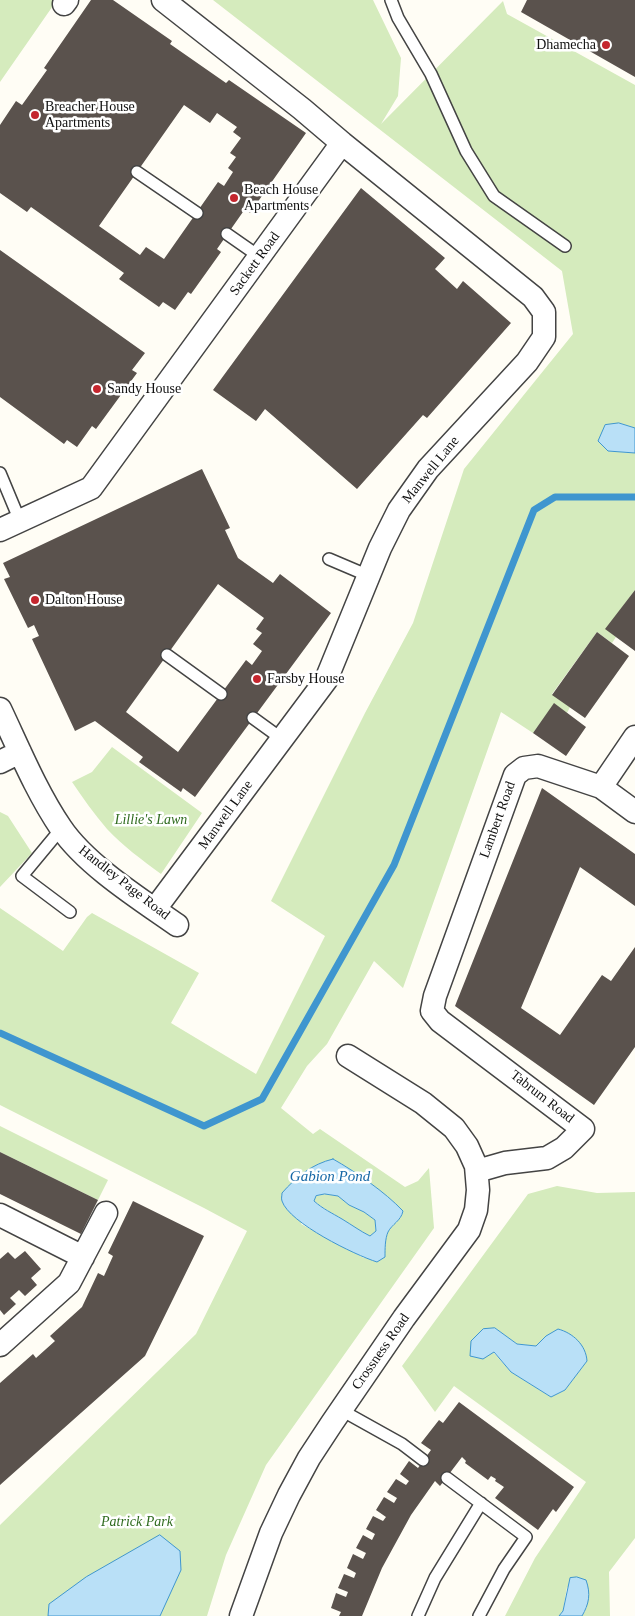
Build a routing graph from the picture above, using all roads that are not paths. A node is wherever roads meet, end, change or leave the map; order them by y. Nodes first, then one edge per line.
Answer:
1 (163, 0) edge
2 (391, 0) edge
3 (342, 143) junction
4 (137, 172) dead end
5 (197, 213) dead end
6 (228, 234) dead end
7 (565, 246) dead end
8 (260, 257) junction
9 (0, 473) edge
10 (20, 521) junction
11 (0, 530) edge
12 (329, 559) dead end
13 (369, 576) junction
14 (167, 655) dead end
15 (221, 694) dead end
16 (0, 709) edge
17 (253, 718) dead end
18 (635, 737) edge
19 (282, 739) junction
20 (20, 752) junction
21 (0, 762) edge
22 (602, 788) junction
23 (635, 812) edge
24 (61, 829) junction
25 (155, 909) junction
26 (70, 912) dead end
27 (177, 925) dead end
28 (432, 1011) joint
29 (348, 1056) dead end
30 (477, 1171) junction
31 (106, 1213) dead end
32 (0, 1215) edge
33 (83, 1257) junction
34 (0, 1345) edge
35 (341, 1410) junction
36 (424, 1460) dead end
37 (447, 1478) dead end
38 (481, 1503) junction
39 (257, 1573) junction
40 (242, 1616) edge
41 (256, 1616) edge
42 (418, 1616) edge
43 (478, 1616) edge

1 - 3 street
2 - 7 lane
3 - 8 street, Sackett Road
3 - 13 street, Manwell Lane
4 - 5 lane
6 - 8 lane
8 - 10 street, Sackett Road
9 - 10 lane
10 - 11 street, Sackett Road
12 - 13 lane
13 - 19 street, Manwell Lane
14 - 15 lane
16 - 20 street, Handley Page Road
17 - 19 lane
18 - 22 street
19 - 25 street, Manwell Lane
20 - 21 street
20 - 24 street, Handley Page Road
22 - 23 street, Lambert Road
22 - 28 street, Lambert Road
24 - 25 street, Handley Page Road
24 - 26 lane
25 - 27 street, Handley Page Road
28 - 30 street, Tabrum Road
29 - 30 street, Crossness Road
30 - 35 street, Crossness Road
31 - 33 street
32 - 33 street
33 - 34 street
35 - 36 lane
35 - 39 street, Crossness Road
37 - 38 lane
38 - 42 lane
38 - 43 lane
39 - 40 street, Crossness Road
39 - 41 street

